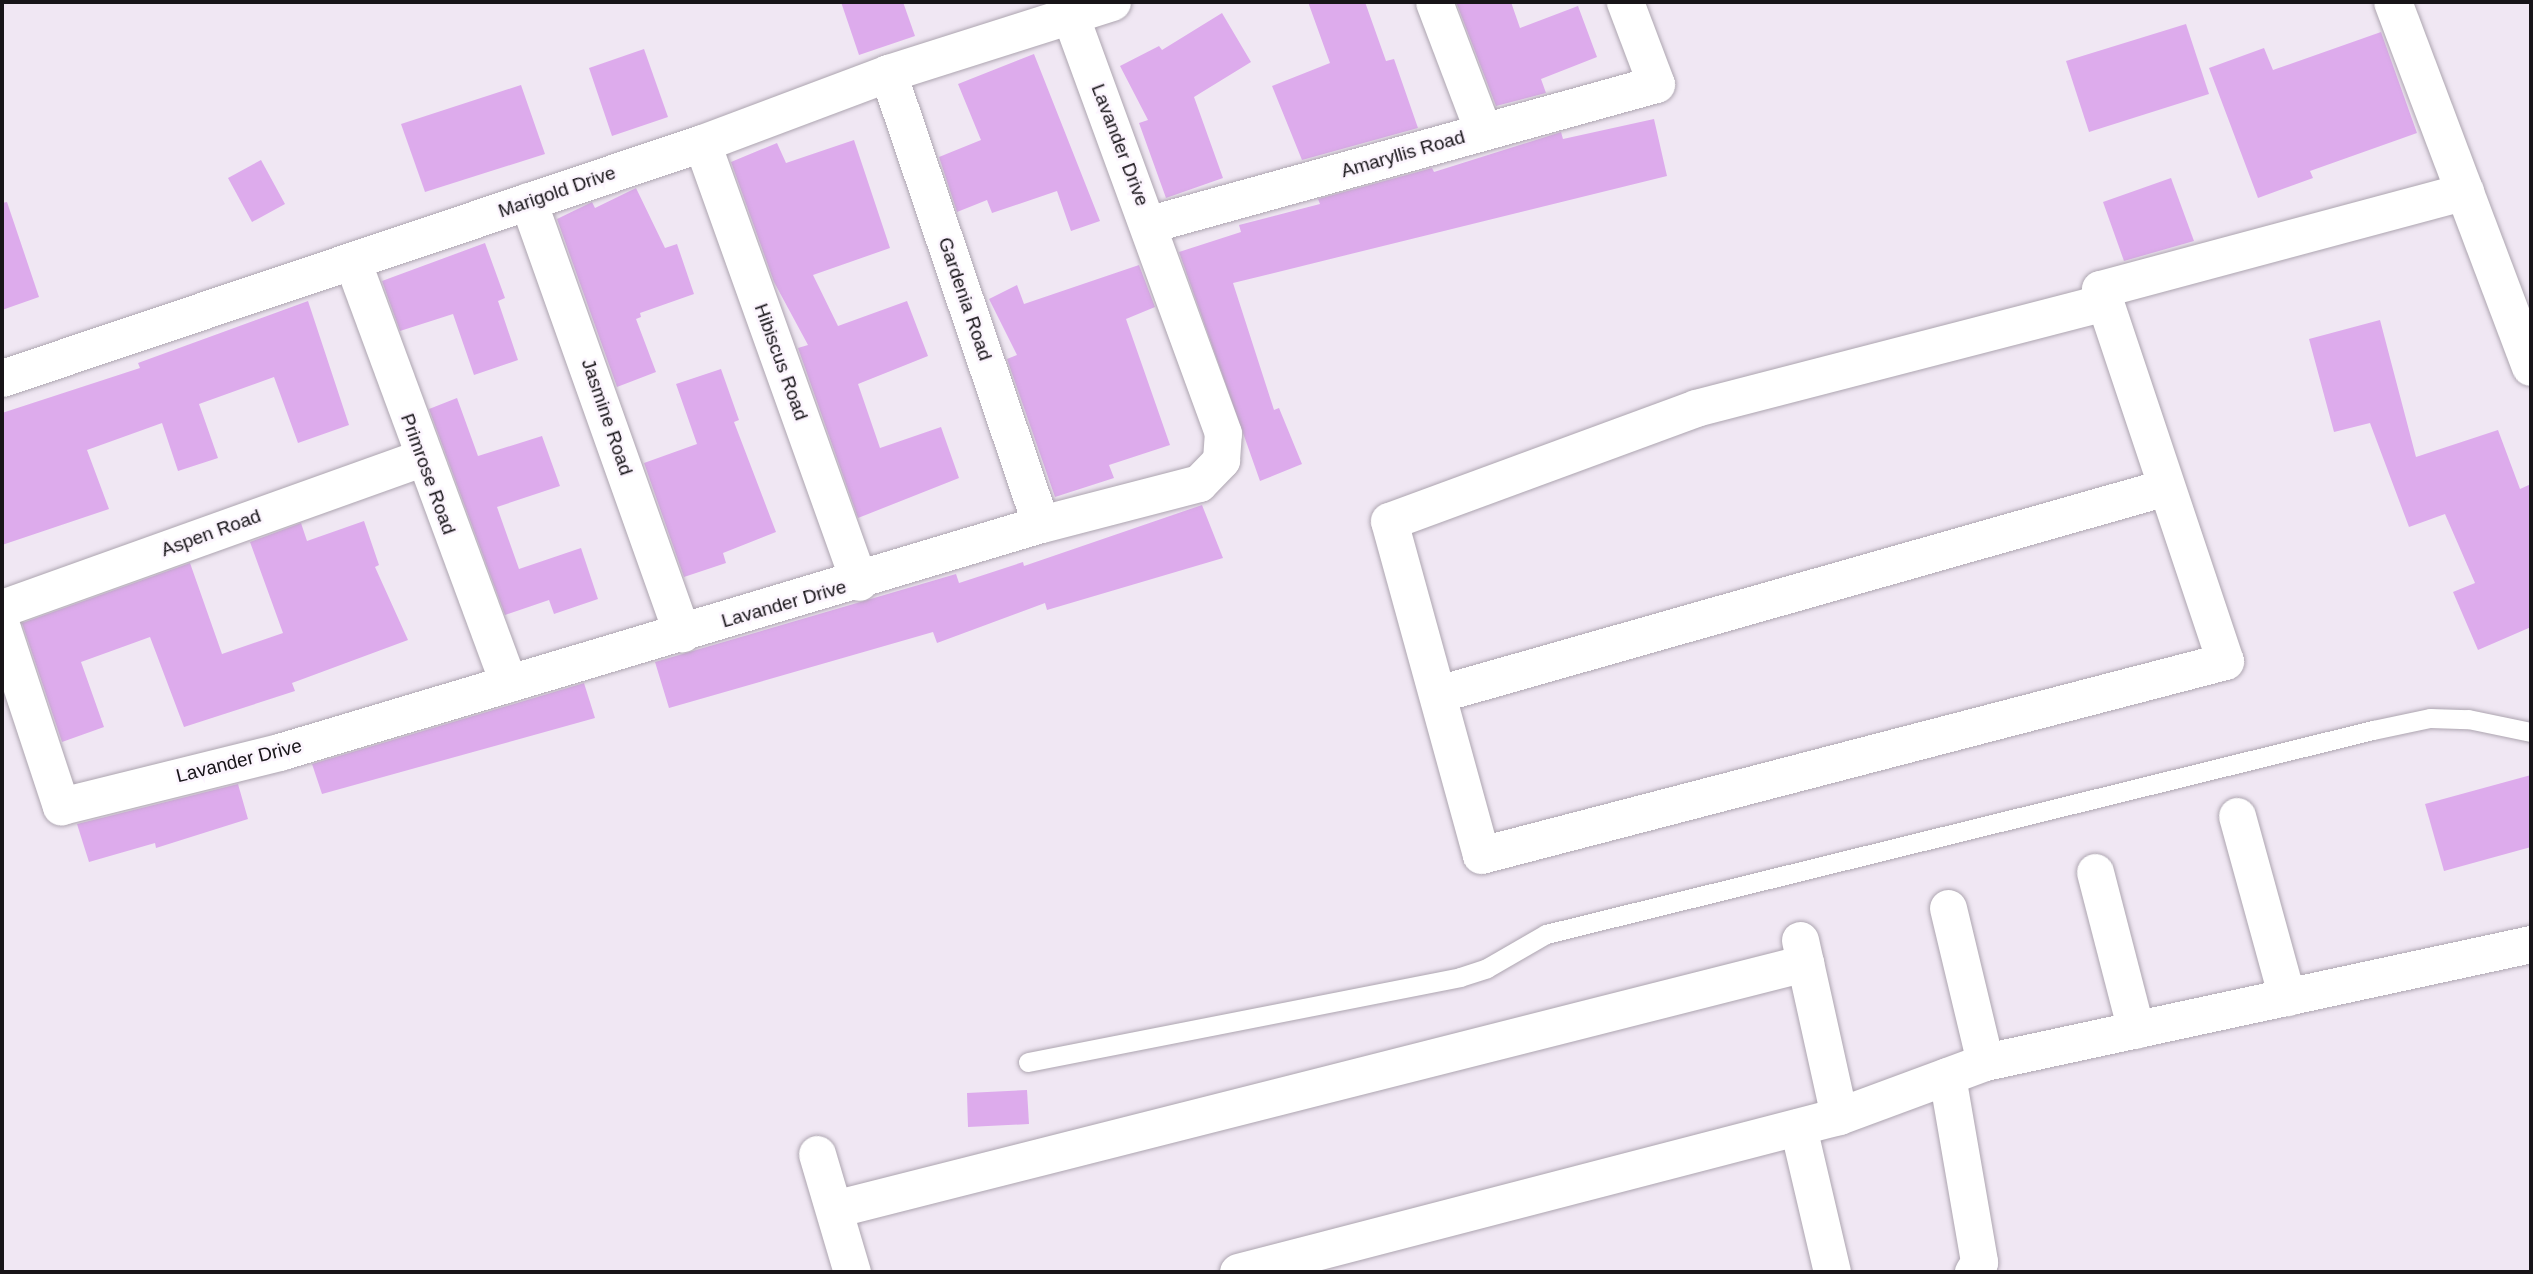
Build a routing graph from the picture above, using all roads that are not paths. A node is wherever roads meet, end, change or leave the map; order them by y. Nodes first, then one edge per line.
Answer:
1 (1112, 2) edge
2 (1434, 2) edge
3 (1625, 2) edge
4 (2393, 2) edge
5 (1070, 15) junction
6 (888, 73) junction
7 (1483, 131) junction
8 (702, 143) junction
9 (2465, 191) junction
10 (528, 201) junction
11 (1150, 224) junction
12 (353, 263) junction
13 (2105, 302) junction
14 (2531, 367) edge
15 (2, 378) edge
16 (421, 458) junction
17 (2166, 487) junction
18 (1041, 524) junction
19 (859, 582) junction
20 (2, 608) edge
21 (2, 628) edge
22 (682, 633) junction
23 (508, 683) junction
24 (1438, 694) junction
25 (2531, 732) edge
26 (2237, 816) dead end
27 (2095, 872) dead end
28 (1948, 908) dead end
29 (2531, 944) edge
30 (2287, 997) junction
31 (2136, 1030) junction
32 (1028, 1062) dead end
33 (1985, 1062) junction
34 (1947, 1076) junction
35 (1839, 1116) junction
36 (1798, 1126) junction
37 (817, 1154) dead end
38 (834, 1209) junction
39 (1278, 1267) edge
40 (852, 1272) edge
41 (1238, 1272) edge
42 (1832, 1272) edge
43 (1973, 1272) edge

1 - 5 street, Marigold Drive
2 - 7 street
3 - 7 street, Amaryllis Road
4 - 9 street
5 - 6 street, Marigold Drive
5 - 11 street, Lavander Drive
6 - 8 street, Marigold Drive
6 - 18 street, Gardenia Road
7 - 11 street, Amaryllis Road
8 - 10 street, Marigold Drive
8 - 19 street, Hibiscus Road
9 - 13 street
9 - 14 street
10 - 12 street, Marigold Drive
10 - 22 street, Jasmine Road
11 - 18 street, Lavander Drive
12 - 15 street, Marigold Drive
12 - 16 street, Primrose Road
13 - 17 street
13 - 24 street
16 - 20 street, Aspen Road
16 - 23 street, Primrose Road
17 - 24 street
17 - 24 street
18 - 19 street, Lavander Drive
19 - 22 street, Lavander Drive
21 - 23 street, Lavander Drive
22 - 23 street, Lavander Drive
25 - 32 lane
26 - 30 street
27 - 31 street
28 - 33 street
29 - 30 street
30 - 31 street
31 - 33 street
33 - 34 street
34 - 35 street
34 - 43 street
35 - 36 street
35 - 38 street
36 - 39 street
36 - 42 street
37 - 38 street
38 - 40 street
39 - 41 street

